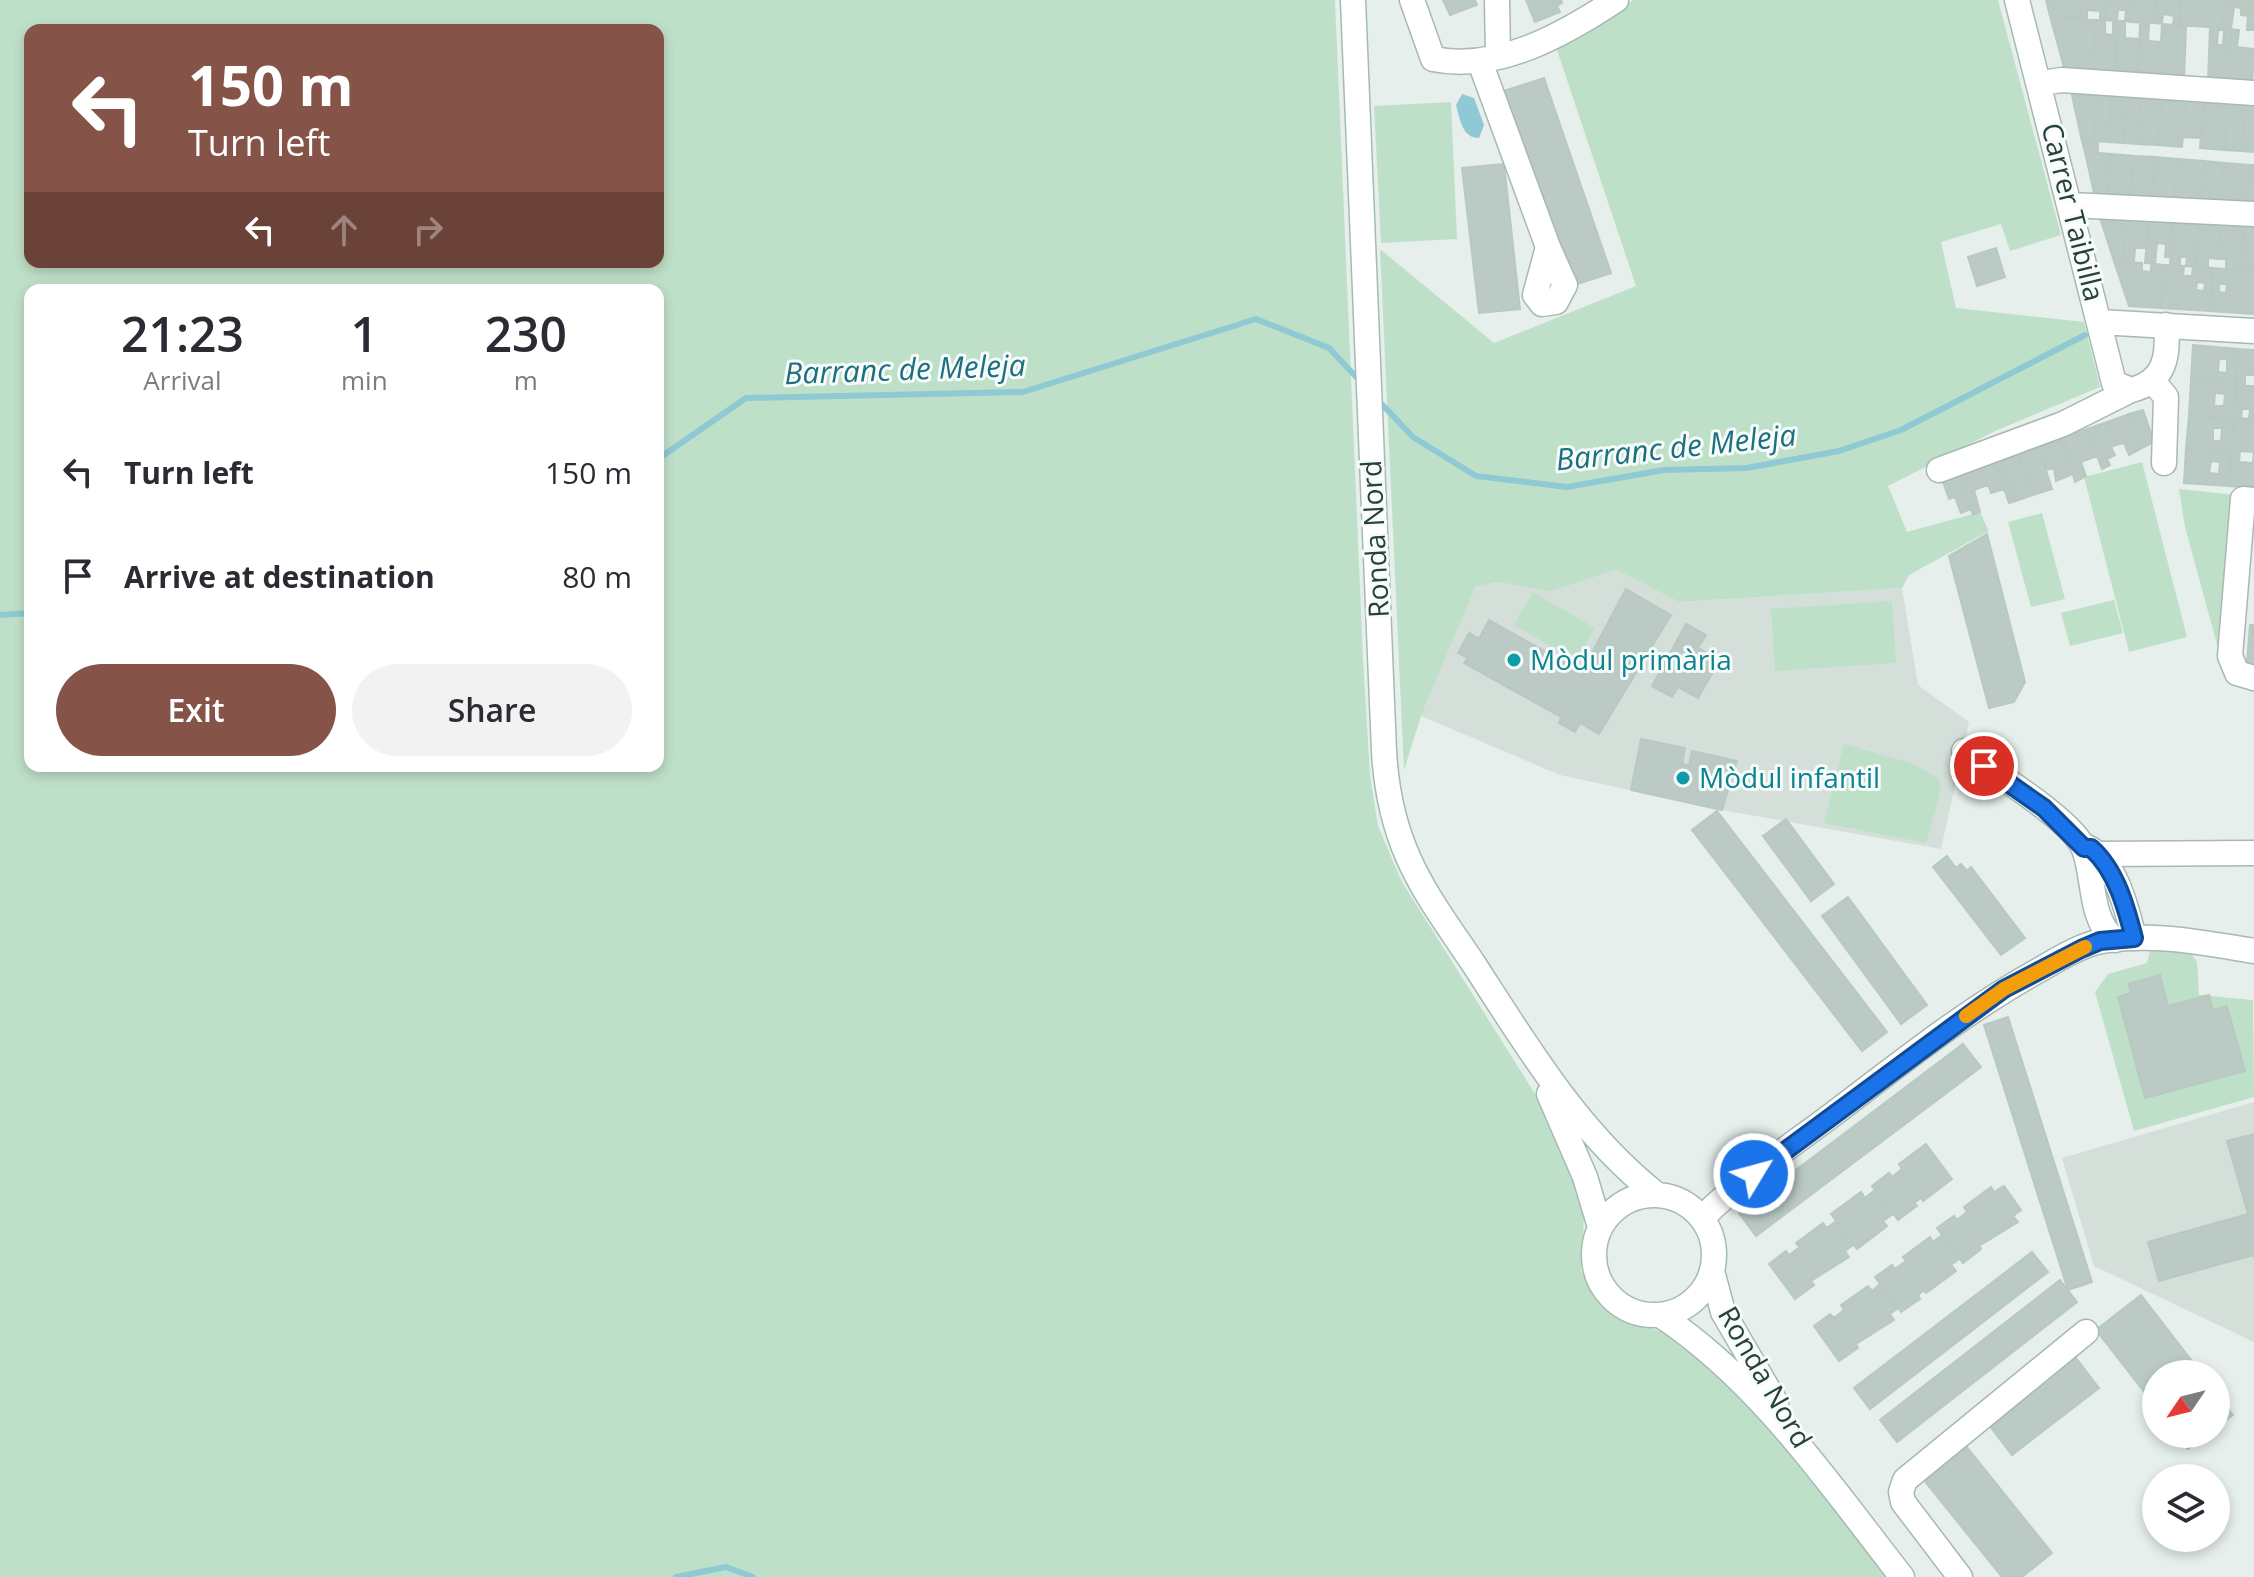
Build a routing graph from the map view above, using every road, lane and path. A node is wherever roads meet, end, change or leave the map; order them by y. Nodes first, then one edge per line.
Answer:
1 (1353, 0) edge
2 (1412, 0) edge
3 (1497, 0) edge
4 (1616, 0) edge
5 (2017, 0) edge
6 (1489, 59) junction
7 (2041, 83) junction
8 (2254, 93) edge
9 (2071, 205) junction
10 (2254, 214) edge
11 (1548, 247) dead end
12 (2100, 322) junction
13 (2166, 325) junction
14 (2254, 331) edge
15 (2126, 388) junction
16 (2164, 463) dead end
17 (1939, 470) dead end
18 (2249, 500) edge
19 (2244, 673) edge
20 (1964, 751) dead end
21 (2091, 851) junction
22 (2254, 853) edge
23 (2098, 920) junction
24 (2124, 939) junction
25 (2081, 949) junction
26 (2254, 951) edge
27 (1523, 1042) junction
28 (1656, 1194) junction
29 (1702, 1218) junction
30 (1600, 1227) junction
31 (1712, 1271) junction
32 (1660, 1315) junction
33 (2086, 1332) dead end
34 (1826, 1479) junction
35 (1902, 1577) edge
36 (1960, 1577) edge

1 - 27 street, Ronda Nord
2 - 6 street
3 - 6 street
4 - 6 street
5 - 7 street, Carrer Taibilla
6 - 11 street
7 - 8 street
7 - 9 street, Carrer Taibilla
9 - 10 street
9 - 12 street, Carrer Taibilla
12 - 13 street
12 - 15 street, Carrer Taibilla
13 - 14 street
13 - 15 street
15 - 16 street, Carrer Taibilla
15 - 17 street
18 - 19 street
20 - 21 street
21 - 22 street
21 - 23 street
21 - 24 street
23 - 24 street
23 - 25 street
24 - 25 street
24 - 26 street
25 - 29 street
27 - 28 street, Ronda Nord
27 - 30 street, Ronda Nord
28 - 29 street
28 - 30 street
29 - 31 street
30 - 32 street
31 - 32 street
31 - 34 street, Ronda Nord
32 - 34 street, Ronda Nord
33 - 36 street
34 - 35 street, Ronda Nord

